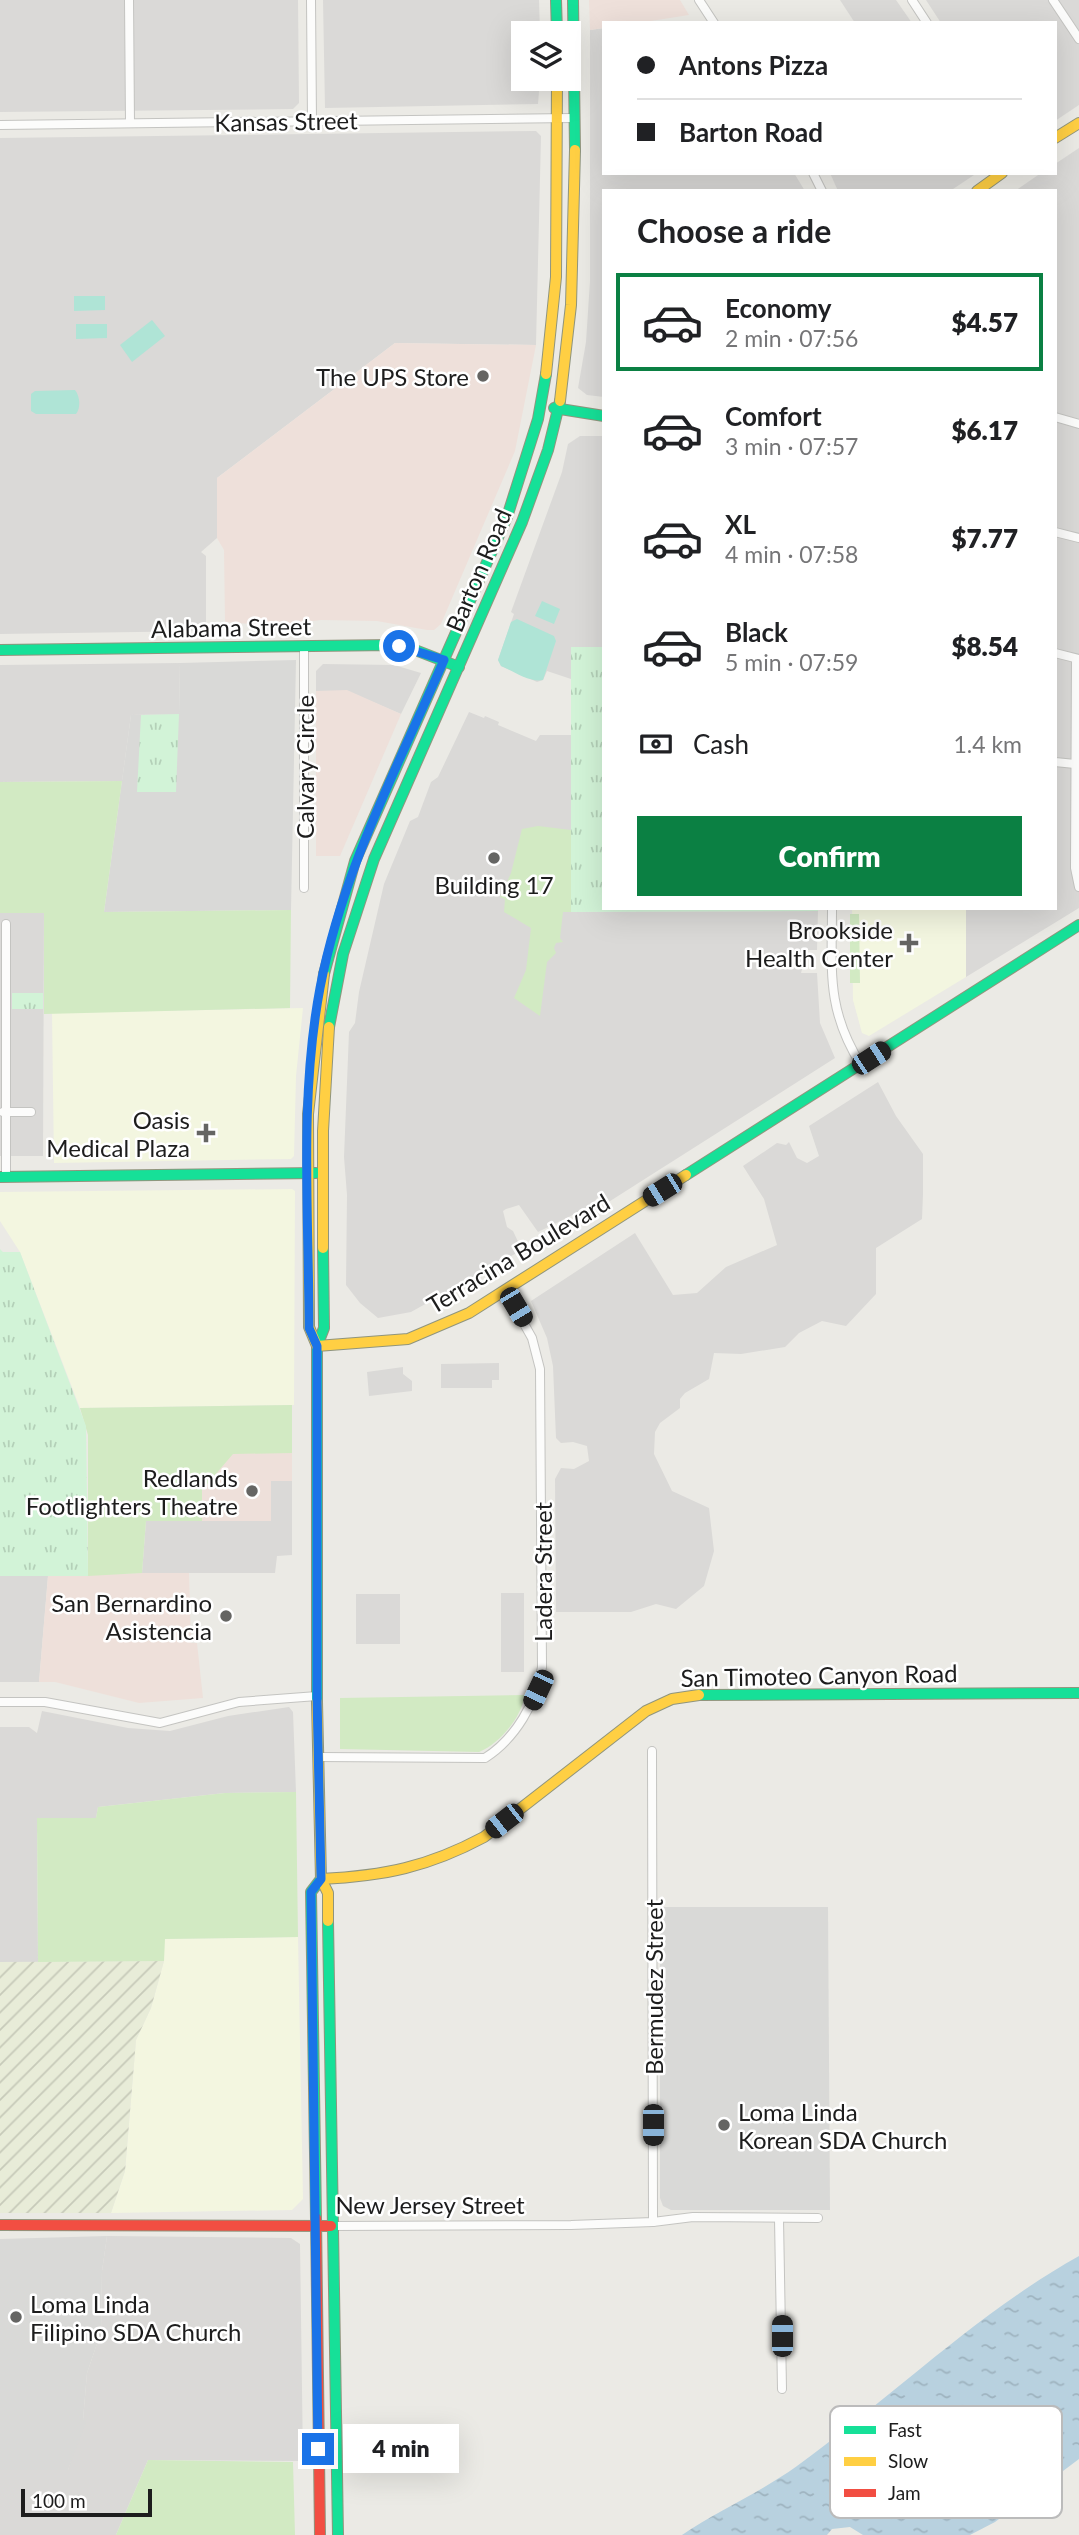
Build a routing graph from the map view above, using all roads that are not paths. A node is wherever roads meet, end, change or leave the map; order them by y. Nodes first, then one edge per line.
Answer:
1 (130, 0) edge
2 (311, 0) edge
3 (556, 0) edge
4 (573, 0) edge
5 (699, 0) edge
6 (912, 0) edge
7 (1054, 0) edge
8 (557, 21) edge
9 (713, 21) edge
10 (926, 21) edge
11 (1079, 39) edge
12 (557, 91) edge
13 (557, 118) junction
14 (573, 118) junction
15 (312, 121) junction
16 (130, 123) junction
17 (1079, 123) edge
18 (0, 125) edge
19 (1057, 137) edge
20 (999, 175) edge
21 (980, 189) edge
22 (541, 405) junction
23 (558, 408) junction
24 (602, 416) edge
25 (1057, 418) edge
26 (1079, 424) edge
27 (1057, 532) edge
28 (1079, 538) edge
29 (304, 647) junction
30 (0, 650) edge
31 (1057, 654) edge
32 (1077, 659) edge
33 (444, 660) junction
34 (458, 667) junction
35 (1057, 762) edge
36 (1075, 764) junction
37 (1079, 887) edge
38 (304, 888) dead end
39 (832, 910) edge
40 (6, 924) dead end
41 (1079, 925) edge
42 (3, 954) edge
43 (320, 987) junction
44 (336, 990) junction
45 (3, 1026) edge
46 (3, 1041) edge
47 (861, 1065) junction
48 (3, 1112) edge
49 (31, 1112) dead end
50 (323, 1172) junction
51 (308, 1173) junction
52 (3, 1176) edge
53 (505, 1290) junction
54 (317, 1346) junction
55 (1079, 1693) edge
56 (317, 1696) junction
57 (0, 1702) edge
58 (652, 1751) dead end
59 (318, 1757) junction
60 (321, 1879) junction
61 (779, 2218) junction
62 (818, 2218) dead end
63 (653, 2222) junction
64 (314, 2224) junction
65 (0, 2225) edge
66 (331, 2226) junction
67 (782, 2389) dead end
68 (320, 2535) edge
69 (338, 2535) edge

1 - 16 street
2 - 15 street
3 - 8 main road
4 - 14 main road, Barton Road
5 - 9 street
6 - 10 street
7 - 11 street
12 - 13 main road, Barton Road
13 - 14 street, Kansas Street
13 - 15 street, Kansas Street
13 - 22 main road, Barton Road
14 - 23 main road, Barton Road
15 - 16 street, Kansas Street
16 - 18 street, Kansas Street
17 - 19 main road
20 - 21 main road
22 - 23 main road
22 - 33 main road, Barton Road
23 - 24 main road
23 - 34 main road, Barton Road
25 - 26 street
27 - 28 street
29 - 30 main road, Alabama Street
29 - 33 main road, Alabama Street
29 - 38 street, Calvary Circle
31 - 32 street
32 - 36 street
33 - 34 main road, Alabama Street
33 - 43 main road, Barton Road
34 - 44 main road, Barton Road
35 - 36 street
36 - 37 street
39 - 47 street
40 - 42 street
41 - 47 main road, Terracina Boulevard
42 - 45 street
43 - 44 main road
43 - 51 main road, Barton Road
44 - 50 main road, Barton Road
45 - 46 street
46 - 48 street
47 - 53 main road, Terracina Boulevard
48 - 49 street
48 - 52 street
50 - 51 main road
50 - 54 main road, Barton Road
51 - 52 main road
51 - 54 main road, Barton Road
53 - 54 main road, Terracina Boulevard
53 - 59 street, Ladera Street
54 - 56 main road, Barton Road
55 - 60 main road, San Timoteo Canyon Road
56 - 57 street
56 - 59 main road, Barton Road
58 - 63 street, Bermudez Street
59 - 60 main road, Barton Road
60 - 64 main road, Barton Road
60 - 66 main road, Barton Road
61 - 62 street, New Jersey Street
61 - 63 street, New Jersey Street
61 - 67 street
63 - 66 street, New Jersey Street
64 - 65 main road, New Jersey Street
64 - 66 main road, New Jersey Street
64 - 68 main road, Barton Road
66 - 69 main road, Barton Road

